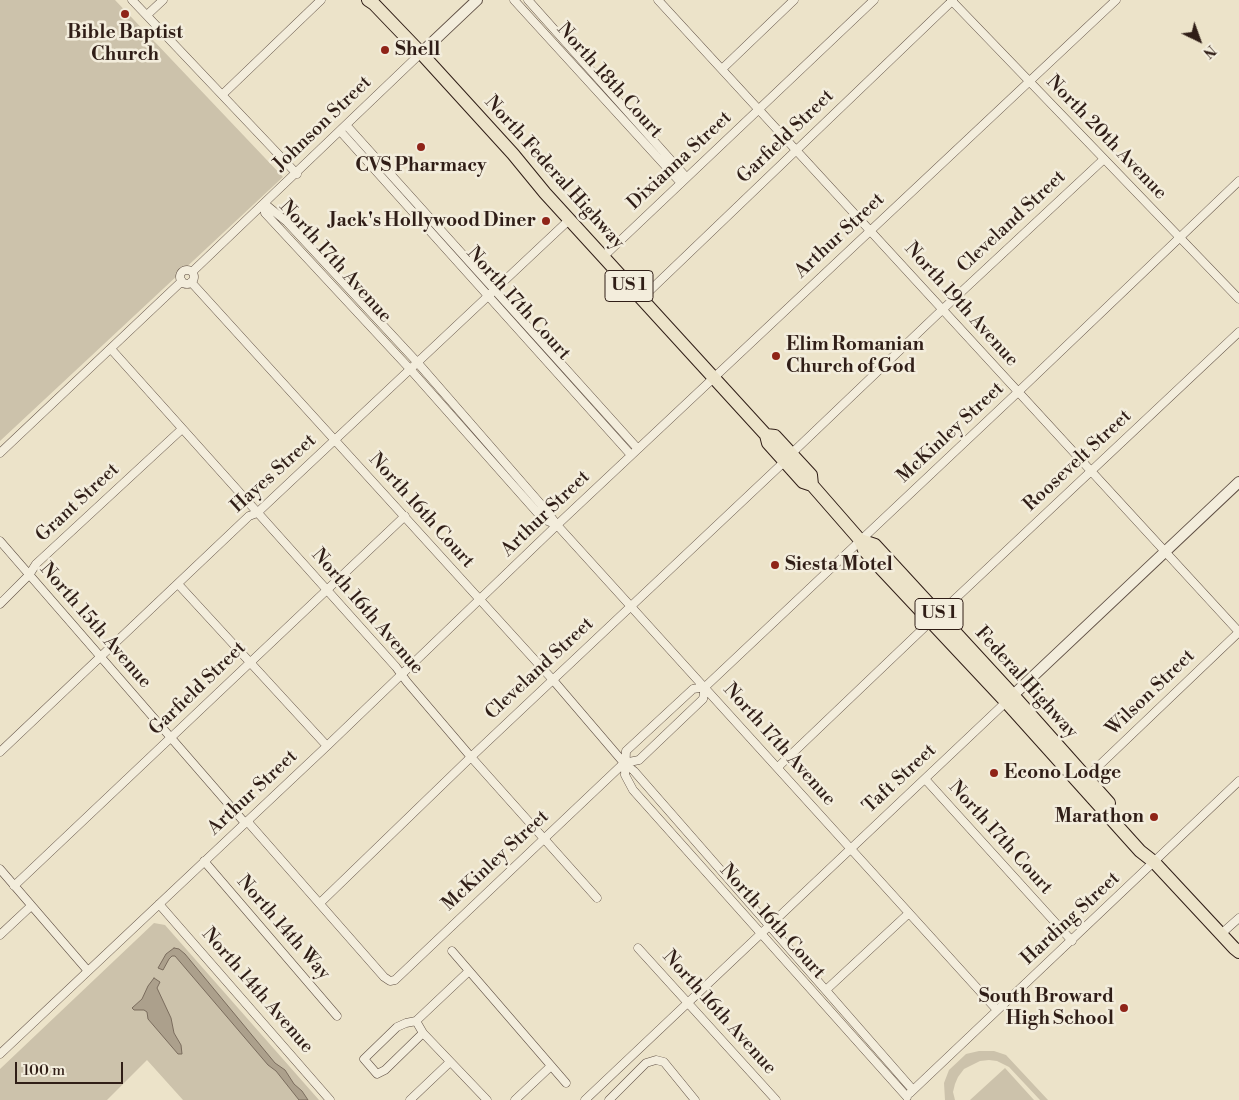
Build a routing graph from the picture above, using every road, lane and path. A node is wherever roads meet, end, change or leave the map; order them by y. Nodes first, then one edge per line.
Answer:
1 (132, 0) edge
2 (163, 0) edge
3 (321, 0) edge
4 (477, 0) edge
5 (514, 0) edge
6 (528, 0) edge
7 (658, 0) edge
8 (794, 0) edge
9 (874, 0) edge
10 (952, 0) edge
11 (1116, 0) edge
12 (371, 1) edge
13 (147, 15) junction
14 (421, 53) junction
15 (722, 69) junction
16 (1029, 82) junction
17 (222, 95) junction
18 (759, 109) junction
19 (344, 129) junction
20 (796, 150) junction
21 (1104, 159) junction
22 (297, 174) junction
23 (683, 180) junction
24 (1239, 181) edge
25 (265, 204) junction
26 (569, 220) junction
27 (870, 230) junction
28 (1180, 237) junction
29 (603, 257) junction
30 (192, 272) junction
31 (182, 281) junction
32 (191, 282) junction
33 (492, 293) junction
34 (1239, 298) edge
35 (641, 299) junction
36 (942, 309) junction
37 (1239, 332) edge
38 (111, 349) junction
39 (417, 362) junction
40 (410, 369) junction
41 (713, 378) junction
42 (1018, 392) junction
43 (182, 429) junction
44 (766, 435) joint
45 (335, 440) junction
46 (638, 449) junction
47 (0, 453) edge
48 (631, 455) junction
49 (788, 458) junction
50 (1091, 471) junction
51 (1239, 482) edge
52 (257, 514) junction
53 (404, 516) junction
54 (557, 525) junction
55 (860, 540) junction
56 (0, 541) edge
57 (1164, 552) junction
58 (29, 575) junction
59 (178, 584) junction
60 (326, 590) junction
61 (480, 600) junction
62 (0, 604) edge
63 (631, 606) junction
64 (935, 618) junction
65 (1239, 632) edge
66 (101, 657) junction
67 (250, 662) junction
68 (402, 674) junction
69 (553, 680) junction
70 (705, 687) junction
71 (1009, 699) junction
72 (170, 738) junction
73 (327, 746) junction
74 (0, 752) edge
75 (471, 756) junction
76 (624, 763) junction
77 (778, 767) junction
78 (609, 778) junction
79 (1086, 778) junction
80 (924, 780) junction
81 (1239, 781) edge
82 (628, 784) junction
83 (246, 822) junction
84 (544, 839) junction
85 (852, 849) junction
86 (204, 861) junction
87 (1154, 862) junction
88 (0, 869) edge
89 (14, 886) junction
90 (597, 898) dead end
91 (320, 903) junction
92 (159, 904) junction
93 (31, 906) junction
94 (909, 913) junction
95 (1239, 918) edge
96 (769, 927) junction
97 (761, 934) junction
98 (1221, 934) junction
99 (0, 935) edge
100 (1072, 941) junction
101 (638, 948) dead end
102 (1238, 950) edge
103 (452, 951) dead end
104 (88, 971) junction
105 (469, 972) junction
106 (390, 981) joint
107 (826, 990) junction
108 (689, 1002) junction
109 (997, 1010) junction
110 (337, 1016) dead end
111 (416, 1021) junction
112 (424, 1033) junction
113 (0, 1054) edge
114 (450, 1062) junction
115 (551, 1066) junction
116 (566, 1083) dead end
117 (913, 1090) junction
118 (905, 1098) edge
119 (330, 1100) edge
120 (410, 1100) edge
121 (487, 1100) edge
122 (515, 1100) edge
123 (585, 1100) edge
124 (609, 1100) edge
125 (695, 1100) edge
126 (776, 1100) edge

1 - 13 street, North 17th Avenue
2 - 13 street
3 - 17 street
4 - 14 street, Johnson Street
5 - 23 street, North 18th Court
6 - 23 street, North 18th Court
7 - 15 street, North 19th Avenue
8 - 15 street
9 - 18 street, Dixianna Street
10 - 16 street, North 20th Avenue
10 - 20 street, Garfield Street
11 - 16 street, Arthur Street
12 - 14 main road, North Federal Highway / US 1
13 - 17 street, North 17th Avenue
14 - 19 street, Johnson Street
14 - 26 main road, North Federal Highway / US 1
15 - 18 street, North 19th Avenue
16 - 21 street, North 20th Avenue
16 - 27 street, Arthur Street
17 - 22 street, North 17th Avenue
18 - 20 street, North 19th Avenue
18 - 23 street, Dixianna Street
19 - 22 street, Johnson Street
19 - 33 street, North 17th Court
20 - 27 street, North 19th Avenue
20 - 35 street, Garfield Street
21 - 28 street, North 20th Avenue
21 - 36 street, Cleveland Street
22 - 25 street, Johnson Street
23 - 29 street, Dixianna Street
24 - 28 street, McKinley Street
25 - 30 street, Johnson Street
25 - 39 street, North 17th Avenue
25 - 40 street, North 17th Avenue
26 - 29 main road, North Federal Highway / US 1
26 - 33 street, Hayes Street
27 - 36 street, North 19th Avenue
27 - 41 street, Arthur Street
28 - 34 street, North 20th Avenue
28 - 42 street, McKinley Street
29 - 35 main road, North Federal Highway / US 1
30 - 31 street
30 - 32 street
31 - 32 street
31 - 38 street
32 - 45 street, North 16th Court
33 - 39 street, Hayes Street
33 - 46 street, North 17th Court
33 - 48 street, North 17th Court
35 - 41 main road, North Federal Highway / US 1
36 - 42 street, North 19th Avenue
36 - 49 street, Cleveland Street
37 - 50 street, Roosevelt Street
38 - 43 street, North 16th Avenue
38 - 47 street
39 - 40 street, Hayes Street
39 - 54 street, North 17th Avenue
40 - 45 street, Hayes Street
40 - 54 street, North 17th Avenue
41 - 44 main road, North Federal Highway / US 1
41 - 46 street, Arthur Street
42 - 50 street, North 19th Avenue
42 - 55 street, McKinley Street
43 - 52 street, North 16th Avenue
43 - 58 street, Grant Street
44 - 49 main road, Federal Highway / US 1
45 - 52 street, Hayes Street
45 - 53 street, North 16th Court
46 - 48 street, Arthur Street
48 - 54 street, Arthur Street
49 - 55 main road, Federal Highway / US 1
49 - 63 street, Cleveland Street
50 - 57 street, North 19th Avenue
50 - 64 street, Roosevelt Street
51 - 57 street, Taft Street
52 - 59 street, Hayes Street
52 - 60 street, North 16th Avenue
53 - 60 street, Garfield Street
53 - 61 street, North 16th Court
54 - 61 street, Arthur Street
54 - 63 street, North 17th Avenue
55 - 64 main road, Federal Highway / US 1
55 - 70 street, McKinley Street
56 - 58 street, North 15th Avenue
57 - 65 street, North 19th Avenue
57 - 71 street, Taft Street
58 - 62 street, Grant Street
58 - 66 street, North 15th Avenue
59 - 66 street, Hayes Street
59 - 67 street
60 - 67 street, Garfield Street
60 - 68 street, North 16th Avenue
61 - 68 street, Arthur Street
61 - 69 street, North 16th Court
63 - 69 street, Cleveland Street
63 - 70 street, North 17th Avenue
64 - 71 main road, Federal Highway / US 1
64 - 77 street, Roosevelt Street
65 - 79 street, Wilson Street
66 - 72 street, North 15th Avenue
66 - 74 street, Hayes Street
67 - 72 street, Garfield Street
67 - 73 street
68 - 73 street, Arthur Street
68 - 75 street, North 16th Avenue
69 - 75 street, Cleveland Street
69 - 76 street, North 16th Court
70 - 76 street, McKinley Street
70 - 76 street, McKinley Street
70 - 77 street, North 17th Avenue
71 - 79 main road, Federal Highway / US 1
71 - 80 street, Taft Street
71 - 87 main road, Federal Highway / US 1
72 - 83 street, North 15th Avenue
72 - 89 street, Garfield Street
73 - 83 street, Arthur Street
75 - 84 street, North 16th Avenue
75 - 91 street, Cleveland Street
76 - 78 street, McKinley Street
76 - 82 street, North 16th Court
76 - 96 street, North 16th Court
77 - 85 street, North 17th Avenue
78 - 82 street
78 - 84 street, McKinley Street
79 - 87 main road, Federal Highway / US 1
80 - 85 street, Taft Street
80 - 100 street, North 17th Court
81 - 87 street, Harding Street
82 - 97 street, North 16th Court
83 - 86 street, Arthur Street
83 - 91 street, North 15th Avenue
84 - 90 street, North 16th Avenue
84 - 106 street, McKinley Street
85 - 94 street, North 17th Avenue
85 - 96 street, Taft Street
86 - 92 street, Arthur Street
86 - 110 street, North 14th Way
87 - 98 main road, Federal Highway / US 1
87 - 100 street, Harding Street
88 - 89 street
89 - 93 street
91 - 106 street, North 15th Avenue
92 - 104 street, Arthur Street
92 - 119 street, North 14th Avenue
93 - 99 street
93 - 104 street
94 - 107 street
94 - 109 street, North 17th Avenue
95 - 98 street
96 - 97 street, Taft Street
96 - 107 street, North 16th Court
97 - 108 street, Taft Street
97 - 118 street, North 16th Court
98 - 102 main road, Federal Highway / US 1
100 - 109 street, Harding Street
101 - 108 street, North 16th Avenue
103 - 105 street
104 - 113 street, Arthur Street
105 - 111 street
105 - 115 street
107 - 117 street, North 16th Court
108 - 123 street, Taft Street
108 - 126 street, North 16th Avenue
109 - 117 street, Harding Street
111 - 112 street
111 - 112 street
112 - 114 street
114 - 120 street
114 - 121 street
115 - 116 street
115 - 122 street
117 - 118 street, Harding Street
124 - 125 street

